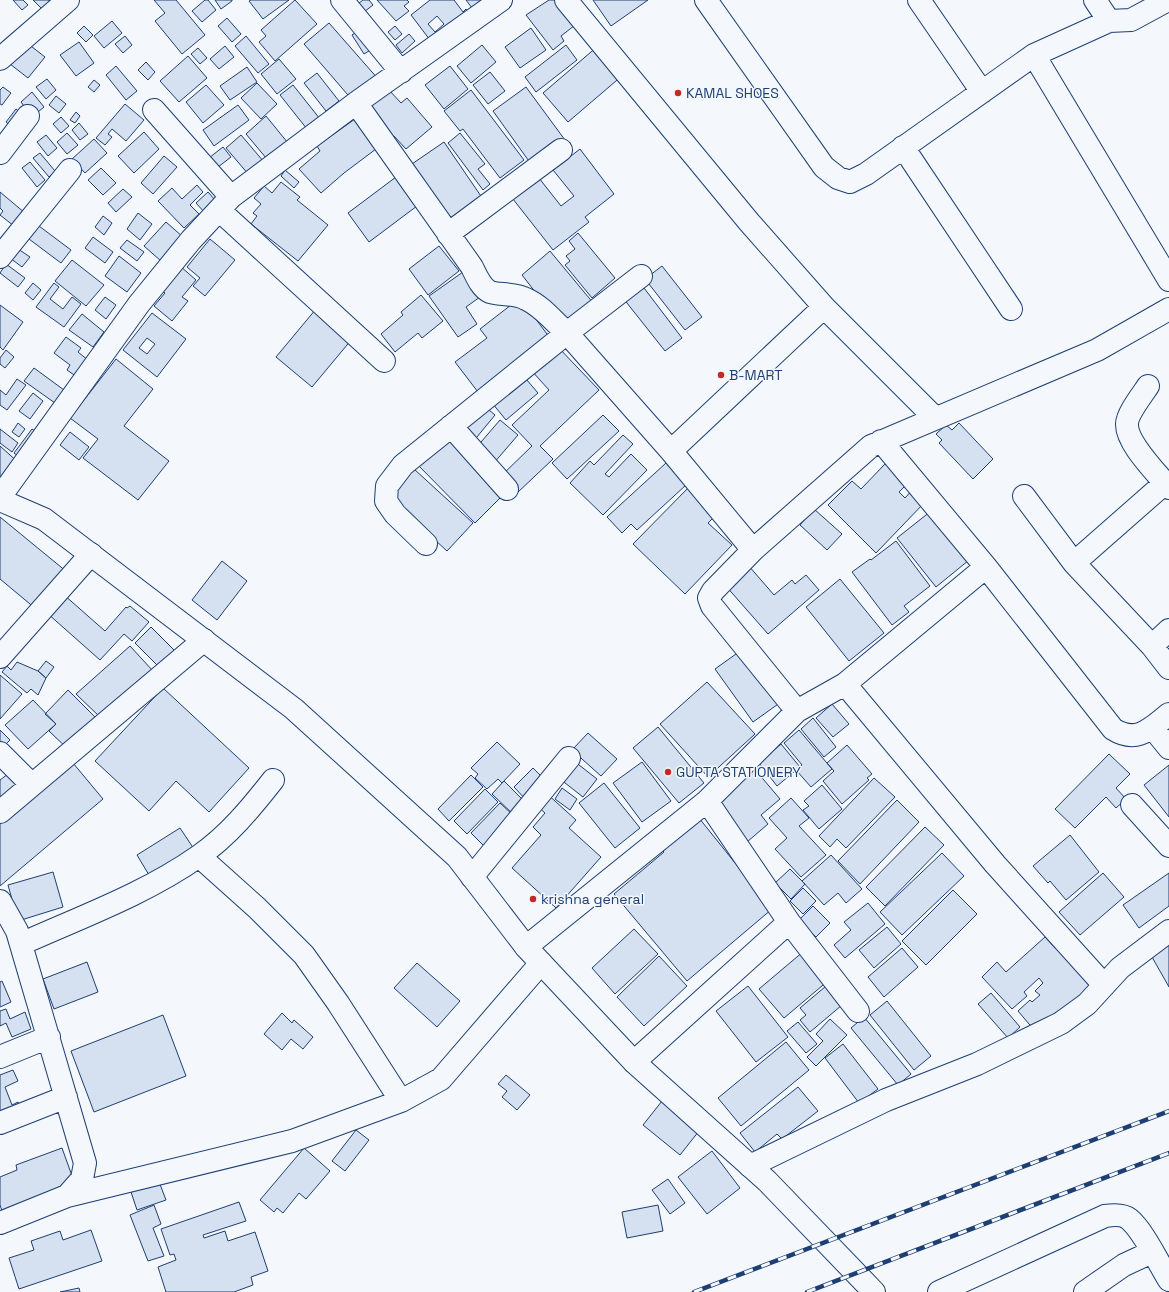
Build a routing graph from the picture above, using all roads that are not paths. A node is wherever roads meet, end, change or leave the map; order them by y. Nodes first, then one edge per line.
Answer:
1 (68, 0) edge
2 (342, 0) edge
3 (500, 0) edge
4 (566, 0) edge
5 (706, 0) edge
6 (919, 0) edge
7 (1094, 0) edge
8 (1168, 0) edge
9 (1109, 21) junction
10 (1034, 55) junction
11 (0, 59) edge
12 (401, 72) junction
13 (982, 92) junction
14 (356, 103) junction
15 (154, 110) dead end
16 (28, 116) dead end
17 (903, 147) junction
18 (561, 150) dead end
19 (0, 153) edge
20 (70, 170) dead end
21 (225, 203) junction
22 (448, 234) junction
23 (0, 256) edge
24 (641, 276) dead end
25 (1169, 280) edge
26 (824, 307) junction
27 (1011, 309) dead end
28 (1169, 309) edge
29 (567, 333) junction
30 (384, 361) dead end
31 (1148, 386) dead end
32 (936, 418) junction
33 (451, 426) junction
34 (881, 441) junction
35 (671, 451) junction
36 (1167, 486) edge
37 (507, 489) dead end
38 (1024, 496) dead end
39 (0, 499) edge
40 (426, 544) dead end
41 (753, 550) junction
42 (91, 554) junction
43 (1074, 562) junction
44 (986, 567) junction
45 (1169, 630) edge
46 (204, 640) junction
47 (1152, 646) junction
48 (0, 657) edge
49 (1169, 668) edge
50 (846, 684) junction
51 (797, 711) junction
52 (1161, 721) edge
53 (1169, 748) edge
54 (0, 753) edge
55 (569, 758) dead end
56 (273, 780) dead end
57 (32, 785) junction
58 (707, 801) junction
59 (1132, 805) dead end
60 (0, 812) edge
61 (1169, 846) edge
62 (199, 856) junction
63 (472, 877) junction
64 (0, 901) edge
65 (789, 922) junction
66 (1169, 932) edge
67 (21, 944) junction
68 (526, 947) junction
69 (541, 963) junction
70 (1104, 985) junction
71 (858, 1011) dead end
72 (49, 1037) junction
73 (0, 1057) edge
74 (634, 1062) junction
75 (66, 1097) junction
76 (401, 1101) junction
77 (0, 1124) edge
78 (750, 1166) junction
79 (67, 1196) junction
80 (0, 1223) edge
81 (1152, 1252) junction
82 (1169, 1280) edge
83 (874, 1292) edge
84 (939, 1292) edge
85 (1085, 1292) edge

1 - 11 street
2 - 12 street
3 - 12 street
4 - 26 street
5 - 17 street
6 - 13 street
7 - 9 street
8 - 9 street
9 - 10 street
10 - 13 street
10 - 25 street
12 - 14 street
13 - 17 street
14 - 21 street
14 - 22 street
15 - 21 street
16 - 19 street
17 - 27 street
18 - 22 street
20 - 23 street
21 - 30 street
21 - 39 street
22 - 29 street
24 - 29 street
26 - 32 street
26 - 35 street
28 - 32 street
29 - 33 street
29 - 35 street
31 - 36 street
32 - 34 street
33 - 37 street
33 - 40 street
34 - 41 street
34 - 44 street
35 - 41 street
36 - 43 street
38 - 43 street
39 - 42 street
41 - 51 street
42 - 46 street
42 - 48 street
43 - 47 street
44 - 50 street
44 - 52 street
45 - 47 street
46 - 57 street
46 - 63 street
47 - 49 street
50 - 51 street
50 - 70 street
51 - 58 street
52 - 53 street
54 - 57 street
55 - 63 street
56 - 62 street
57 - 60 street
58 - 65 street
58 - 68 street
59 - 61 street
62 - 67 street
62 - 76 street
63 - 68 street
64 - 67 street
65 - 71 street
65 - 74 street
66 - 70 street
67 - 72 street
68 - 69 street
69 - 74 street
69 - 76 street
70 - 78 street
72 - 73 street
72 - 75 street
74 - 78 street
75 - 77 street
75 - 79 street
76 - 79 street
78 - 83 street
79 - 80 street
81 - 82 street
81 - 84 street
81 - 85 street

